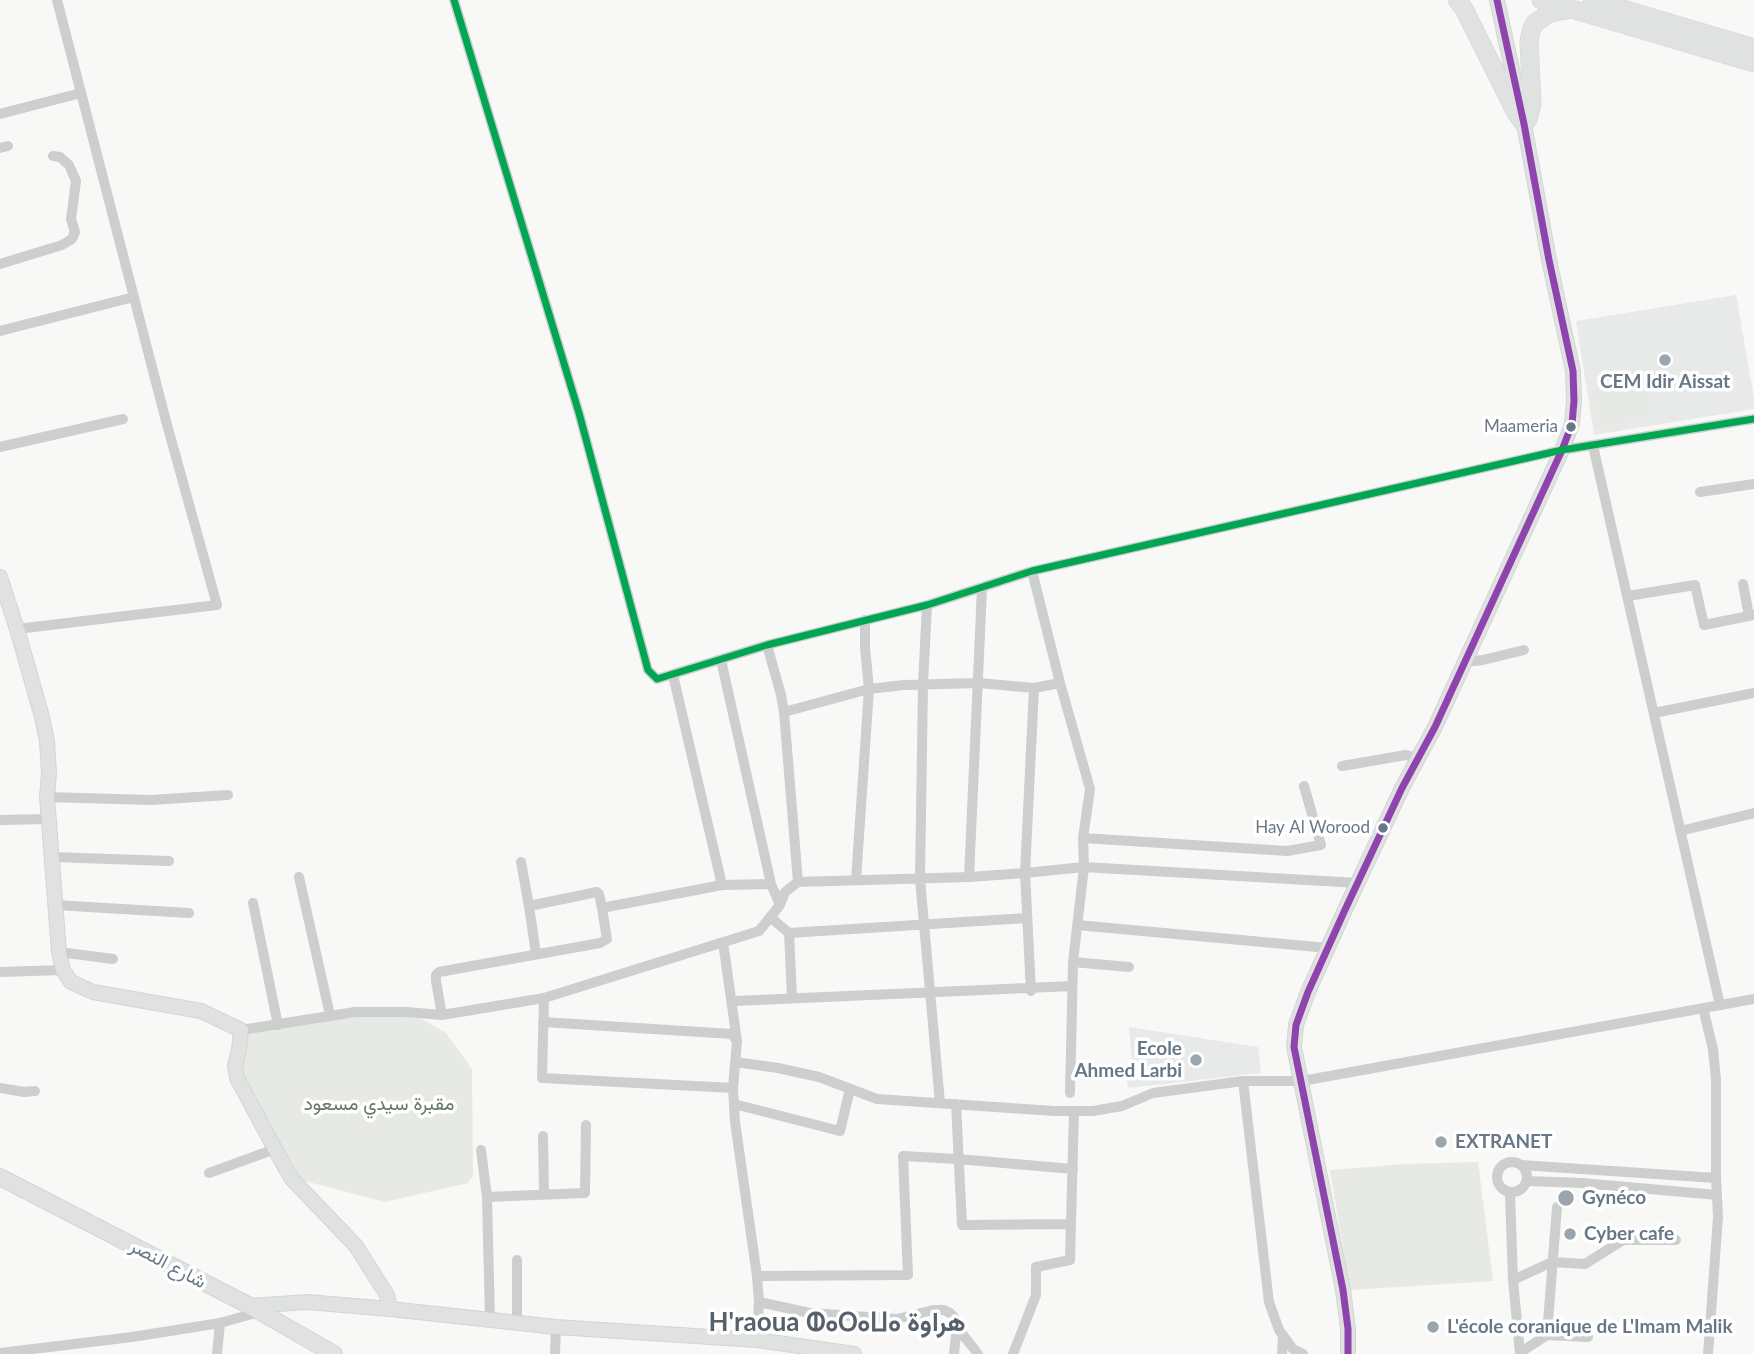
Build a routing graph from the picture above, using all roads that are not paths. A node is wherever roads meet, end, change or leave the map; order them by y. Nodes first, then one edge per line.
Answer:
1 (57, 0) edge
2 (454, 0) edge
3 (1457, 0) edge
4 (1541, 0) edge
5 (1592, 0) edge
6 (1497, 4) edge
7 (1572, 9) junction
8 (1754, 48) edge
9 (1754, 63) edge
10 (81, 93) junction
11 (0, 114) edge
12 (1524, 124) junction
13 (53, 156) dead end
14 (0, 264) edge
15 (134, 297) junction
16 (0, 331) edge
17 (123, 419) dead end
18 (1754, 419) edge
19 (1593, 446) junction
20 (0, 447) edge
21 (1562, 450) junction
22 (1754, 484) edge
23 (1700, 492) dead end
24 (1032, 571) junction
25 (0, 576) edge
26 (1743, 584) dead end
27 (982, 588) junction
28 (1628, 596) junction
29 (927, 604) junction
30 (1752, 616) edge
31 (865, 620) junction
32 (17, 629) junction
33 (767, 646) junction
34 (1524, 650) dead end
35 (721, 660) junction
36 (1465, 662) junction
37 (673, 675) junction
38 (979, 683) junction
39 (1060, 683) junction
40 (923, 684) junction
41 (1034, 688) junction
42 (869, 689) junction
43 (1754, 693) edge
44 (784, 712) junction
45 (1654, 713) junction
46 (1418, 758) junction
47 (1342, 766) dead end
48 (1304, 786) dead end
49 (228, 795) dead end
50 (47, 797) junction
51 (1754, 813) edge
52 (48, 818) junction
53 (0, 820) edge
54 (1680, 831) junction
55 (1083, 838) junction
56 (51, 857) junction
57 (169, 861) dead end
58 (521, 862) dead end
59 (1084, 867) junction
60 (1025, 873) junction
61 (299, 877) dead end
62 (970, 877) junction
63 (920, 879) junction
64 (856, 880) junction
65 (798, 882) junction
66 (1358, 883) junction
67 (771, 884) junction
68 (722, 885) junction
69 (253, 903) dead end
70 (55, 905) junction
71 (780, 905) junction
72 (529, 906) junction
73 (602, 908) junction
74 (189, 913) dead end
75 (770, 917) junction
76 (1027, 918) junction
77 (924, 925) junction
78 (1077, 925) junction
79 (789, 933) junction
80 (723, 942) junction
81 (1328, 948) junction
82 (59, 952) junction
83 (536, 954) junction
84 (113, 959) dead end
85 (1073, 962) junction
86 (1129, 967) dead end
87 (63, 970) junction
88 (0, 972) edge
89 (1072, 986) junction
90 (1031, 989) junction
91 (930, 992) junction
92 (544, 998) junction
93 (792, 998) junction
94 (1754, 999) edge
95 (735, 1001) dead end
96 (1720, 1005) junction
97 (1703, 1008) junction
98 (330, 1015) junction
99 (442, 1016) junction
100 (543, 1022) junction
101 (278, 1025) junction
102 (241, 1030) junction
103 (737, 1041) junction
104 (735, 1062) junction
105 (1243, 1081) junction
106 (1302, 1081) junction
107 (0, 1088) edge
108 (733, 1088) junction
109 (850, 1088) junction
110 (35, 1091) dead end
111 (1070, 1093) dead end
112 (940, 1103) junction
113 (734, 1104) junction
114 (956, 1104) junction
115 (1074, 1111) junction
116 (586, 1125) dead end
117 (543, 1136) dead end
118 (275, 1149) junction
119 (481, 1150) dead end
120 (958, 1159) junction
121 (1521, 1165) junction
122 (1073, 1169) junction
123 (209, 1173) dead end
124 (0, 1177) edge
125 (1716, 1178) junction
126 (1526, 1181) junction
127 (1510, 1193) junction
128 (544, 1194) junction
129 (1717, 1195) junction
130 (487, 1197) junction
131 (1557, 1208) dead end
132 (1071, 1224) junction
133 (1676, 1240) dead end
134 (517, 1260) dead end
135 (1552, 1262) junction
136 (757, 1276) junction
137 (1513, 1280) junction
138 (759, 1302) junction
139 (390, 1308) junction
140 (254, 1309) junction
141 (490, 1321) junction
142 (220, 1323) junction
143 (517, 1323) junction
144 (556, 1327) junction
145 (957, 1327) junction
146 (1283, 1335) junction
147 (1546, 1335) junction
148 (1588, 1338) dead end
149 (757, 1340) junction
150 (799, 1350) edge
151 (0, 1353) edge
152 (1520, 1353) edge
153 (217, 1354) edge
154 (334, 1354) edge
155 (555, 1354) edge
156 (854, 1354) edge
157 (954, 1354) edge
158 (978, 1354) edge
159 (1013, 1354) edge
160 (1282, 1354) edge
161 (1303, 1354) edge
162 (1348, 1354) edge
163 (1708, 1354) edge

1 - 10 street
2 - 37 street
3 - 12 highway
4 - 7 highway
5 - 8 highway
6 - 12 street
7 - 9 highway
7 - 12 highway
10 - 11 street
10 - 15 street
12 - 21 street
13 - 14 street
15 - 16 street
15 - 32 street
17 - 20 street
18 - 19 street
19 - 21 street
19 - 28 street
21 - 24 street
21 - 36 street
22 - 23 street
24 - 27 street
24 - 39 street
25 - 32 street
26 - 30 street
27 - 29 street
27 - 38 street
28 - 30 street
28 - 45 street
29 - 31 street
29 - 40 street
31 - 33 street
31 - 42 street
32 - 50 street
33 - 35 street
33 - 44 street
34 - 36 street
35 - 37 street
35 - 67 street
36 - 46 street
37 - 68 street
38 - 40 street
38 - 41 street
38 - 62 street
39 - 41 street
39 - 55 street
40 - 42 street
40 - 63 street
41 - 60 street
42 - 44 street
42 - 64 street
43 - 45 street
44 - 65 street
45 - 54 street
46 - 47 street
46 - 66 street
48 - 55 street
49 - 50 street
50 - 52 street
51 - 54 street
52 - 53 street
52 - 56 street
54 - 96 street
55 - 59 street
56 - 57 street
56 - 70 street
58 - 72 street
59 - 60 street
59 - 66 street
59 - 78 street
60 - 62 street
60 - 76 street
61 - 98 street
62 - 63 street
63 - 64 street
63 - 77 street
64 - 65 street
65 - 71 street
66 - 81 street
67 - 68 street
67 - 71 street
68 - 73 street
69 - 101 street
70 - 74 street
70 - 82 street
71 - 75 street
72 - 73 street
72 - 83 street
73 - 83 street
75 - 79 street
75 - 80 street
76 - 77 street
76 - 90 street
77 - 79 street
77 - 91 street
78 - 81 street
78 - 85 street
79 - 93 street
80 - 92 street
80 - 103 street
81 - 106 street
82 - 84 street
82 - 87 street
83 - 99 street
85 - 86 street
85 - 89 street
87 - 88 street
87 - 102 street
89 - 90 street
89 - 111 street
90 - 91 street
91 - 93 street
91 - 112 street
92 - 99 street
92 - 100 street
93 - 95 street
94 - 96 street
96 - 97 street
97 - 106 street
97 - 125 street
98 - 99 street
98 - 101 street
100 - 103 street
100 - 108 street
101 - 102 street
102 - 118 street
103 - 104 street
104 - 108 street
104 - 109 street
105 - 106 street
105 - 115 street
105 - 146 street
106 - 162 street
107 - 110 street
108 - 113 street
109 - 112 street
109 - 113 street
112 - 114 street
113 - 136 street
114 - 115 street
114 - 120 street
115 - 122 street
116 - 128 street
117 - 128 street
118 - 123 street
118 - 139 street
119 - 130 street
120 - 122 street
120 - 132 street
120 - 136 street
121 - 125 street
121 - 126 street
121 - 127 street
122 - 132 street
124 - 140 main road, شارع النصر
125 - 129 street
126 - 127 street
126 - 129 street
127 - 137 street
128 - 130 street
129 - 163 street
130 - 141 street
131 - 135 street
132 - 159 street
133 - 135 street
134 - 143 street
135 - 137 street
135 - 147 street
136 - 138 street
137 - 152 street
138 - 145 street
138 - 149 street
139 - 140 street
139 - 141 street
140 - 142 street
140 - 154 main road, شارع النصر
141 - 143 street
142 - 151 street
142 - 153 street
143 - 144 street
144 - 149 street
144 - 155 street
145 - 157 street
145 - 158 street
146 - 160 street
146 - 161 street
147 - 148 street
147 - 152 street
149 - 150 street
150 - 156 street

